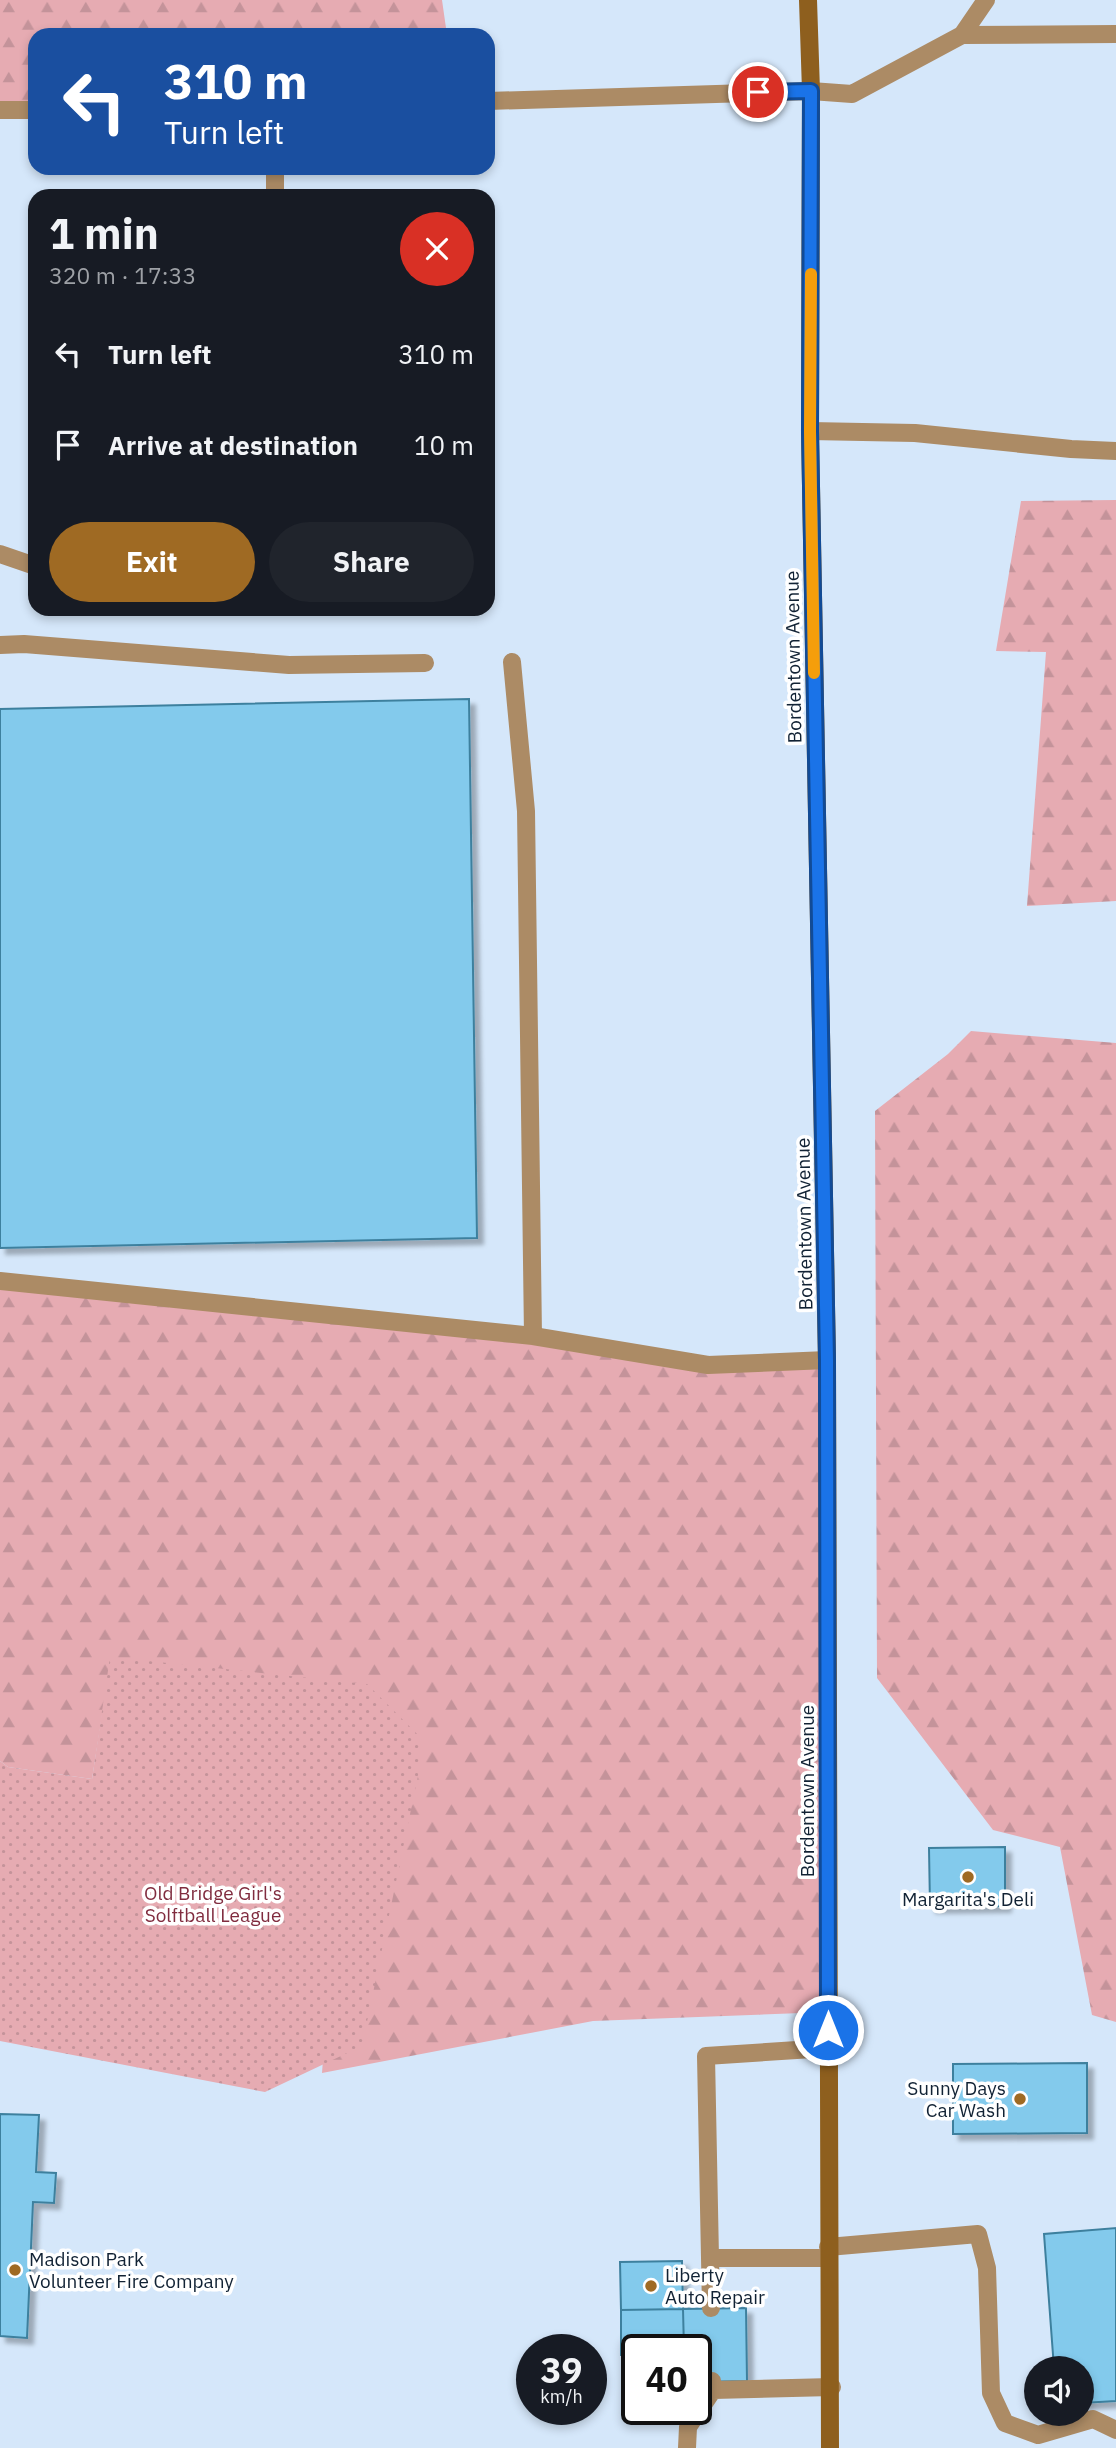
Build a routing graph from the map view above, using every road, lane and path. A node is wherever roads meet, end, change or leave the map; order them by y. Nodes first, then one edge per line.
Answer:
1 (808, 0) edge
2 (986, 0) edge
3 (1116, 34) edge
4 (962, 35) junction
5 (811, 91) junction
6 (495, 101) edge
7 (0, 110) edge
8 (28, 110) edge
9 (810, 431) junction
10 (1116, 451) edge
11 (0, 554) edge
12 (28, 564) edge
13 (0, 645) edge
14 (512, 662) dead end
15 (425, 663) dead end
16 (0, 1280) edge
17 (533, 1336) junction
18 (827, 1360) junction
19 (828, 2048) junction
20 (828, 2252) junction
21 (710, 2258) junction
22 (711, 2308) dead end
23 (832, 2387) junction
24 (1116, 2430) edge
25 (687, 2448) edge
26 (830, 2448) edge

1 - 5 street, Bordentown Avenue
2 - 4 lane
3 - 4 lane
4 - 5 lane
5 - 6 lane
5 - 9 street, Bordentown Avenue
7 - 8 lane
9 - 10 lane
9 - 18 street, Bordentown Avenue
11 - 12 lane
13 - 15 lane
14 - 17 lane
16 - 17 lane
17 - 18 lane
18 - 19 street, Bordentown Avenue
19 - 20 street, Bordentown Avenue
19 - 21 lane
20 - 21 lane
20 - 23 street, Bordentown Avenue
20 - 24 lane
21 - 22 lane
23 - 25 lane
23 - 26 street, Bordentown Avenue

